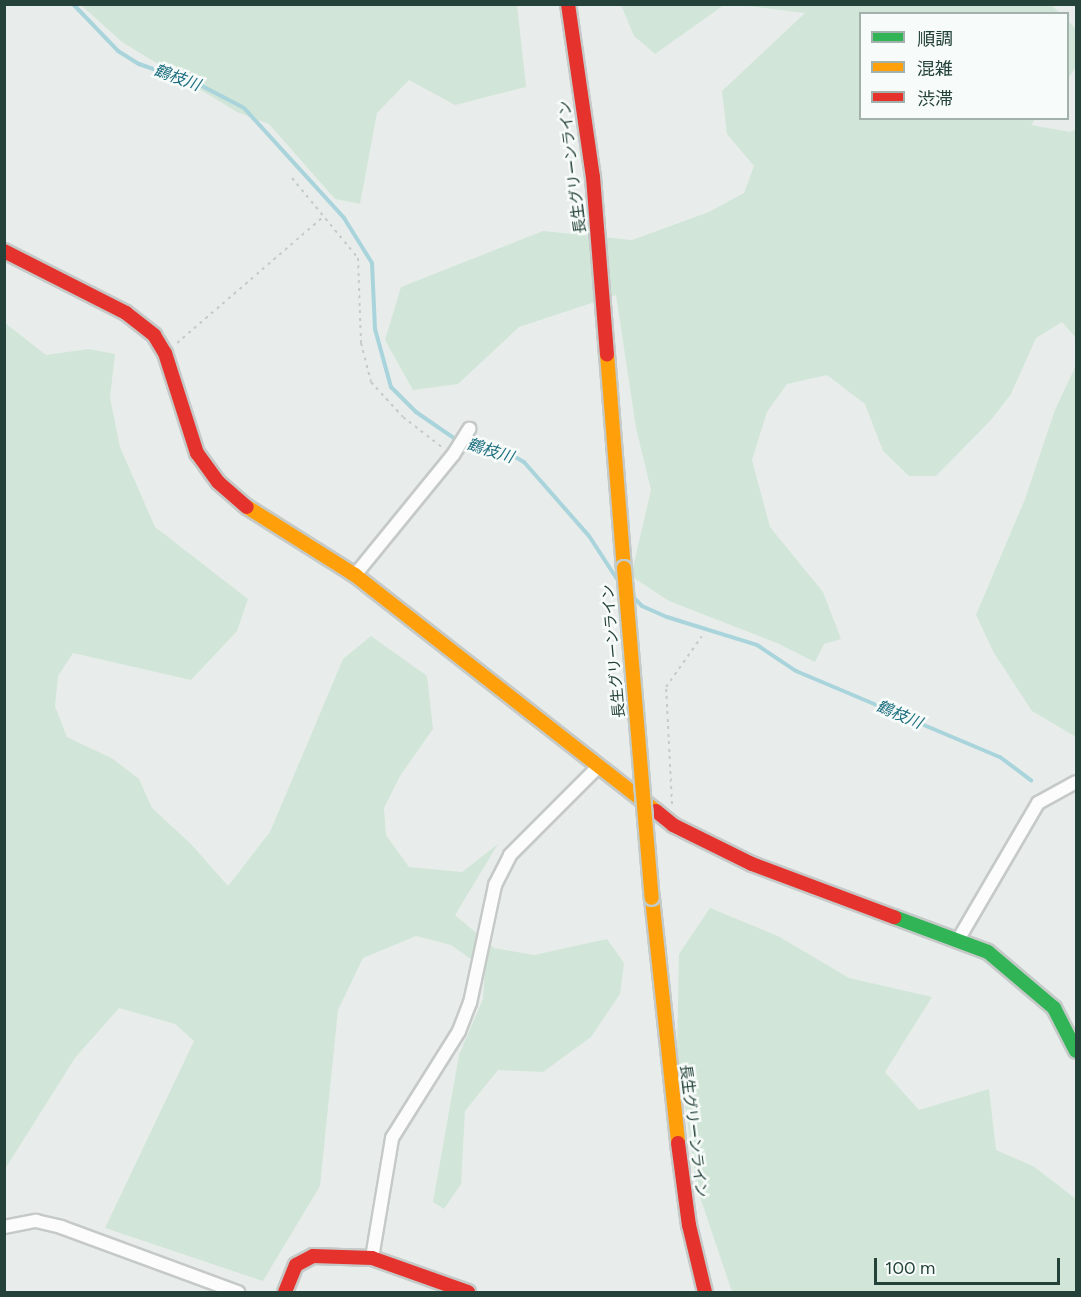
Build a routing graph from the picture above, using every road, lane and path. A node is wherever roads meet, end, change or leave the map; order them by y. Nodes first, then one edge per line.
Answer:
1 (568, 4) edge
2 (292, 178) dead end
3 (322, 218) junction
4 (4, 251) edge
5 (165, 353) junction
6 (469, 429) dead end
7 (453, 455) junction
8 (356, 575) junction
9 (702, 636) dead end
10 (598, 767) junction
11 (1077, 782) edge
12 (673, 825) junction
13 (958, 939) junction
14 (1077, 1051) edge
15 (4, 1227) edge
16 (372, 1258) junction
17 (238, 1293) edge
18 (285, 1293) edge
19 (468, 1293) edge
20 (705, 1293) edge

1 - 20 main road, 長生グリーンライン, bridge
2 - 3 path
3 - 5 path
3 - 7 path
4 - 5 main road
5 - 8 main road
6 - 7 street
7 - 8 street
8 - 10 main road
9 - 12 path
10 - 12 main road
10 - 16 street
11 - 13 street
12 - 13 main road
13 - 14 main road
15 - 17 street
16 - 18 main road
16 - 19 main road

